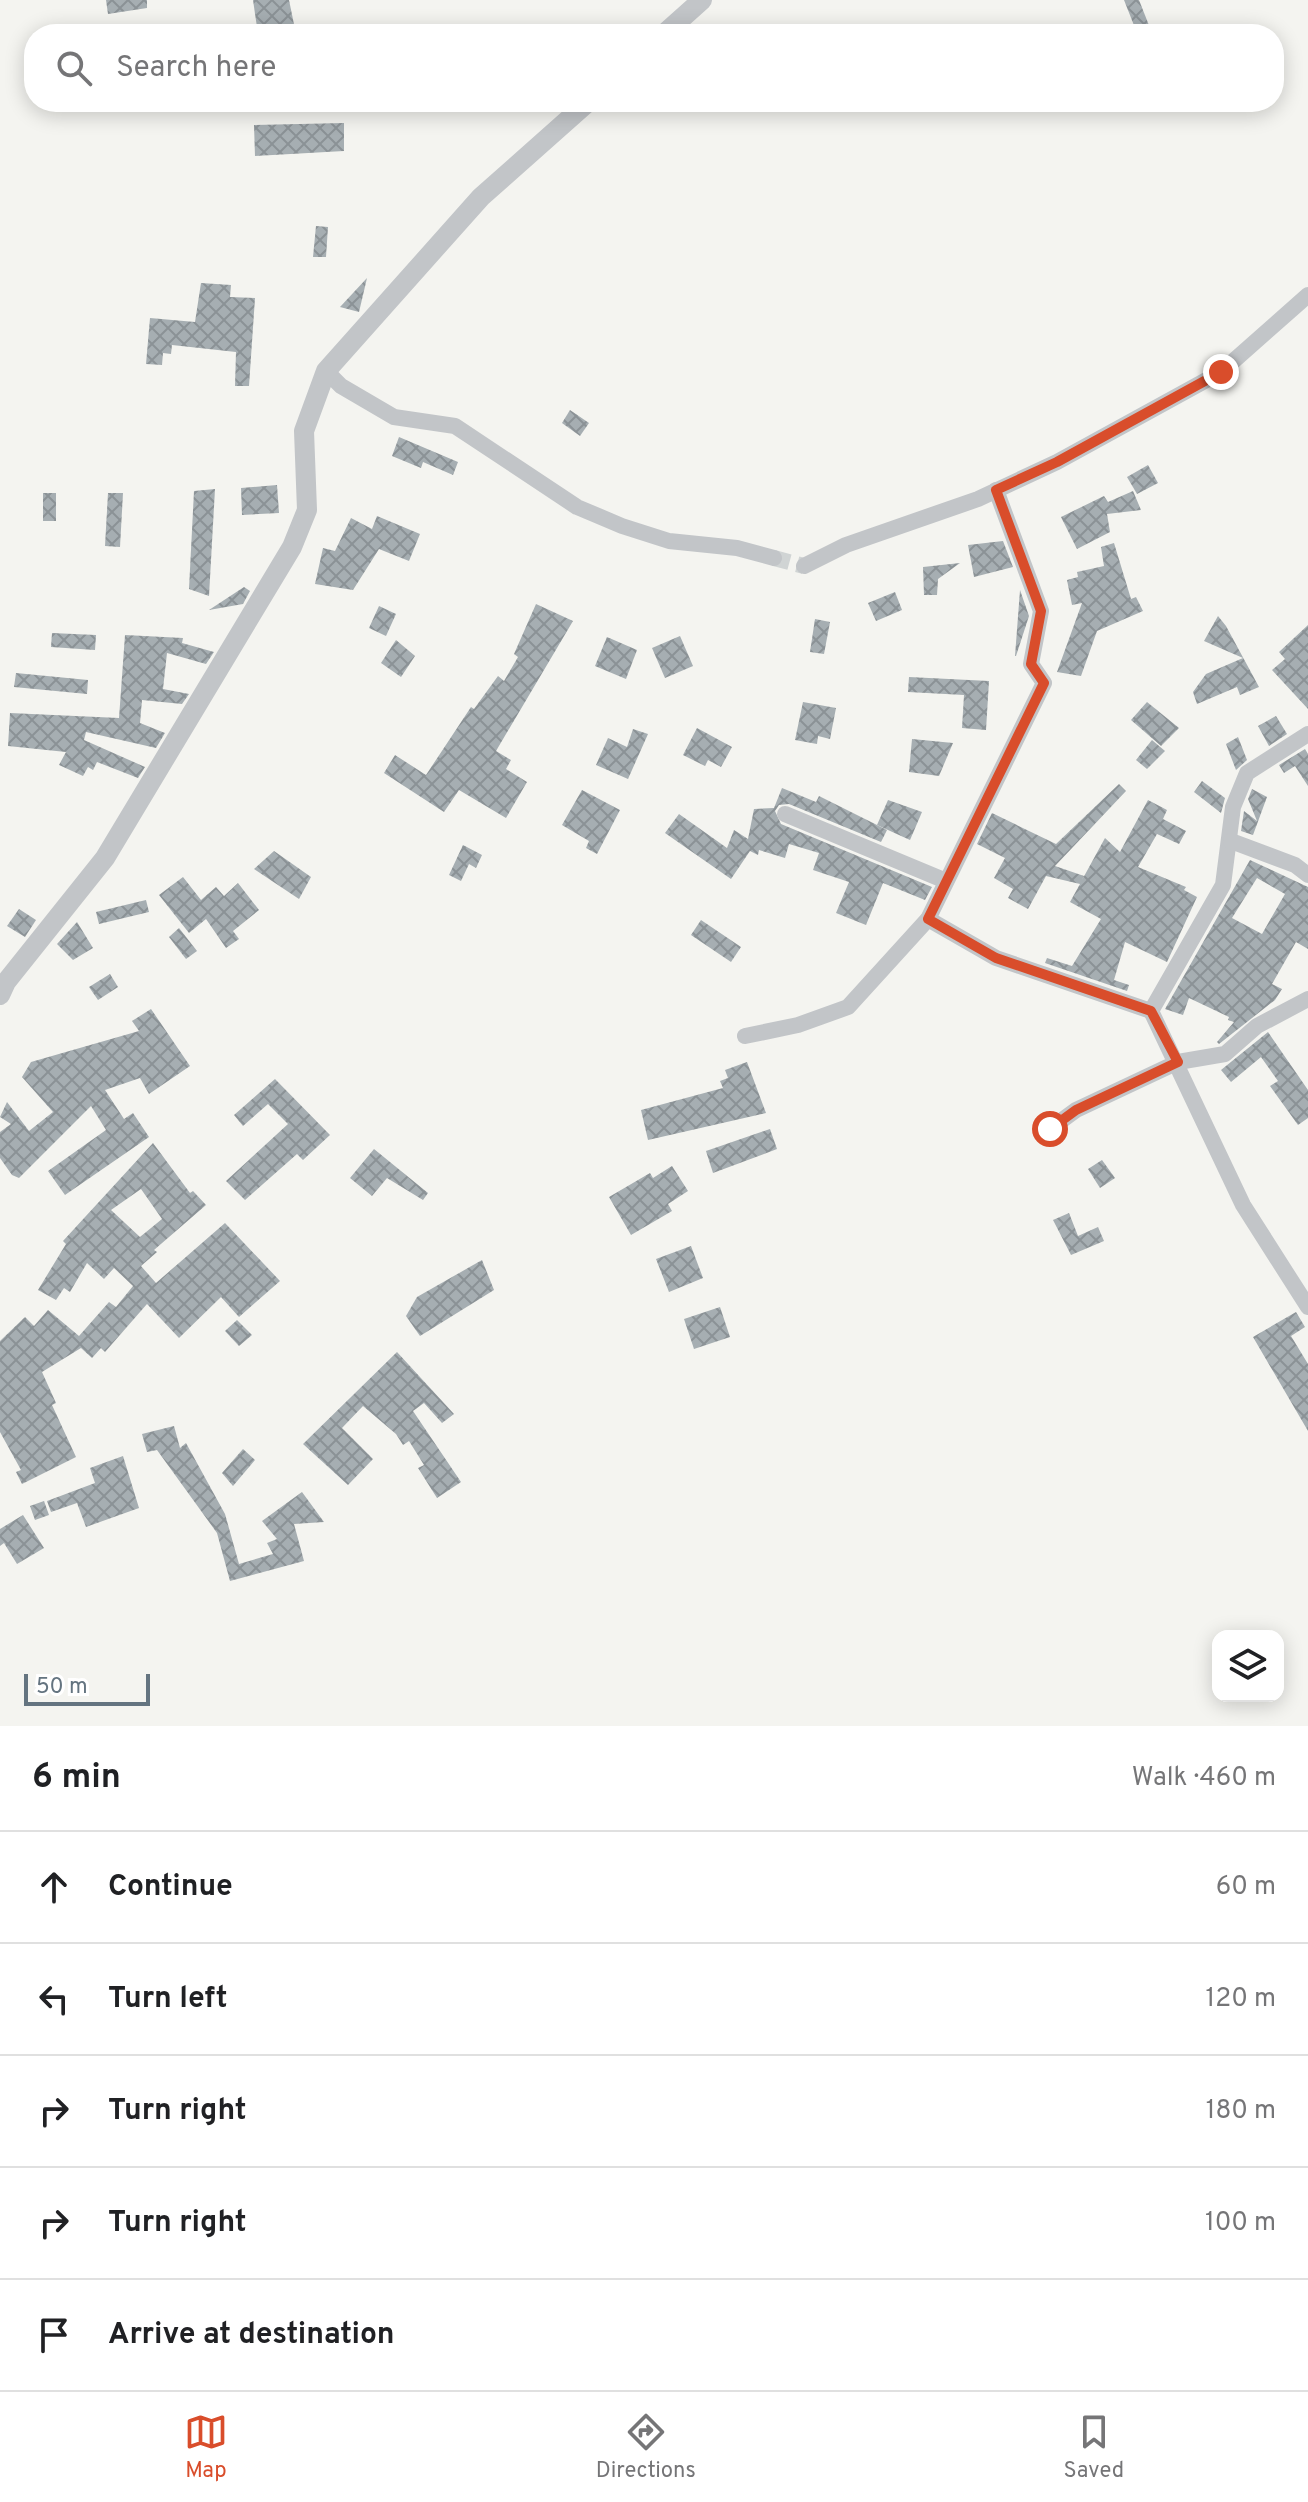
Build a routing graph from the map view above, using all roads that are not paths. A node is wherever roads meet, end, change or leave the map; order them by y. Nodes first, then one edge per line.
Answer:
1 (702, 0) edge
2 (675, 24) edge
3 (577, 112) edge
4 (1308, 295) edge
5 (326, 371) junction
6 (996, 490) junction
7 (774, 558) tunnel mouth
8 (804, 566) tunnel mouth
9 (1308, 734) edge
10 (785, 814) dead end
11 (1231, 841) junction
12 (1308, 875) edge
13 (946, 881) junction
14 (928, 919) junction
15 (0, 995) edge
16 (1308, 999) edge
17 (1151, 1011) junction
18 (745, 1036) dead end
19 (1178, 1062) junction
20 (1050, 1129) dead end
21 (1308, 1307) edge

1 - 2 street
3 - 5 street
4 - 6 street
5 - 7 street
5 - 15 street
6 - 8 street
6 - 13 street
9 - 11 street
10 - 13 street
11 - 12 street
11 - 17 street
13 - 14 street
14 - 17 street
14 - 18 street
16 - 19 street
17 - 19 street
19 - 20 street
19 - 21 street

